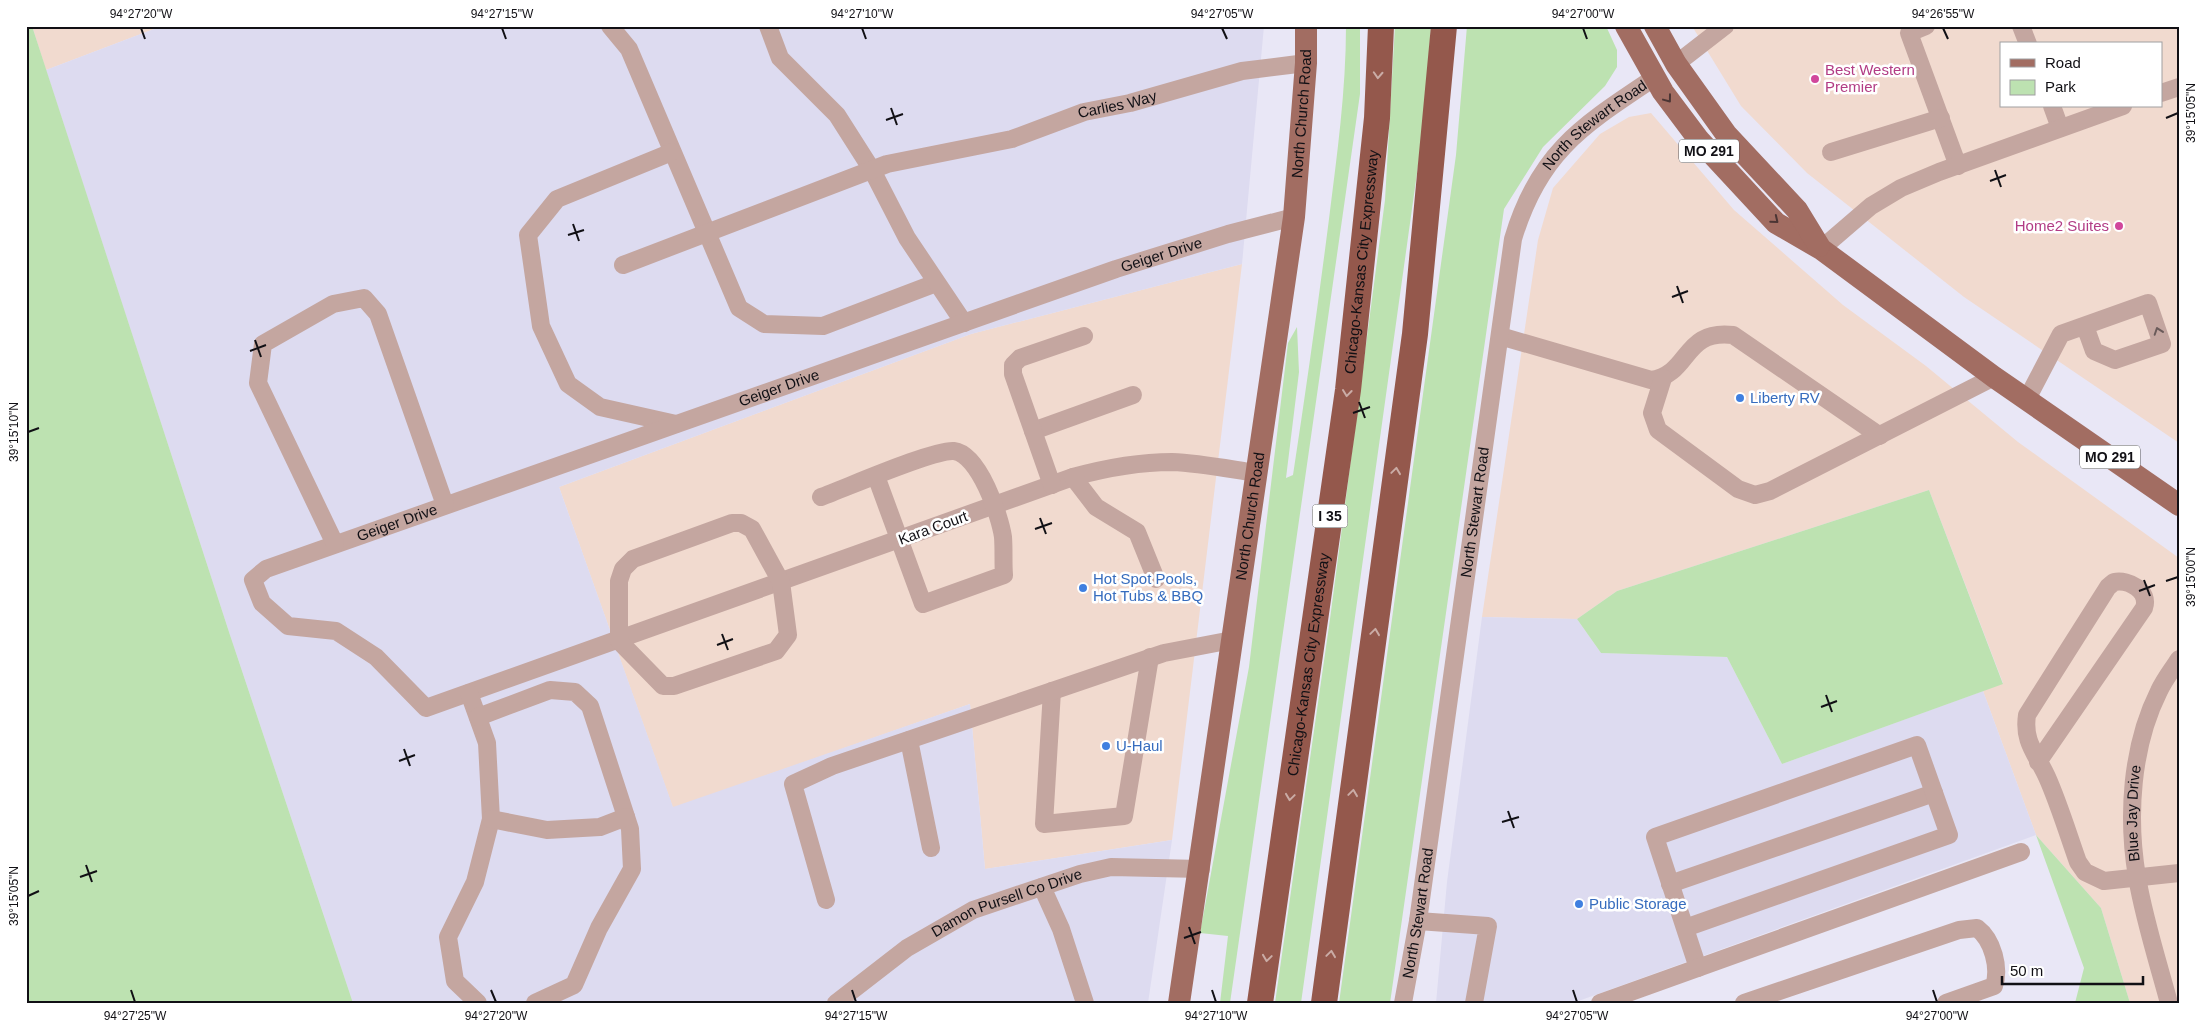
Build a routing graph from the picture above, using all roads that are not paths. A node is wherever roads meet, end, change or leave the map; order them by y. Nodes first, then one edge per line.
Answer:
1 (610, 26) edge
2 (768, 26) edge
3 (1306, 26) edge
4 (1381, 26) edge
5 (1444, 26) edge
6 (1626, 26) edge
7 (1655, 26) edge
8 (1725, 26) edge
9 (1926, 26) edge
10 (2022, 26) edge
11 (2027, 42) edge
12 (1306, 63) junction
13 (1676, 64) junction
14 (1654, 78) junction
15 (2179, 87) edge
16 (2162, 93) edge
17 (2053, 108) edge
18 (2117, 108) edge
19 (1940, 118) junction
20 (2060, 128) junction
21 (672, 152) junction
22 (1831, 152) dead end
23 (1958, 166) junction
24 (872, 170) junction
25 (1294, 217) junction
26 (706, 233) junction
27 (1821, 249) junction
28 (622, 265) dead end
29 (936, 283) junction
30 (964, 323) junction
31 (2085, 326) junction
32 (1084, 336) dead end
33 (1500, 336) junction
34 (1994, 377) junction
35 (1663, 378) junction
36 (1133, 395) dead end
37 (2027, 399) junction
38 (677, 424) junction
39 (1033, 431) junction
40 (1880, 436) junction
41 (1256, 473) junction
42 (876, 476) junction
43 (1073, 477) junction
44 (1052, 485) junction
45 (821, 497) dead end
46 (446, 505) junction
47 (996, 505) junction
48 (2179, 505) edge
49 (899, 540) junction
50 (335, 544) junction
51 (266, 569) joint
52 (1156, 579) dead end
53 (782, 582) junction
54 (1232, 640) junction
55 (619, 641) junction
56 (1150, 657) junction
57 (2179, 659) edge
58 (1052, 691) junction
59 (470, 693) junction
60 (478, 717) junction
61 (909, 740) junction
62 (2038, 762) junction
63 (1934, 793) junction
64 (626, 817) junction
65 (491, 819) junction
66 (931, 848) dead end
67 (2021, 852) dead end
68 (1201, 869) junction
69 (2179, 873) edge
70 (2137, 878) junction
71 (1670, 884) junction
72 (1042, 887) junction
73 (826, 900) dead end
74 (1418, 921) junction
75 (1685, 928) junction
76 (1698, 968) junction
77 (1605, 1002) edge
78 (478, 1003) edge
79 (535, 1003) edge
80 (836, 1003) edge
81 (1085, 1003) edge
82 (1180, 1003) edge
83 (1260, 1003) edge
84 (1324, 1003) edge
85 (1403, 1003) edge
86 (1474, 1003) edge
87 (1744, 1003) edge
88 (1946, 1003) edge
89 (2168, 1003) edge

1 - 21 street
2 - 24 street
3 - 12 main road, North Church Road
4 -> 83 highway, Chicago-Kansas City Expressway / I 35
84 -> 5 highway
6 - 14 main road, MO 291
7 - 13 main road, MO 291
8 - 13 street
9 - 19 street
10 - 11 street
12 - 24 street, Carlies Way
12 - 25 main road, North Church Road
13 - 27 main road, MO 291
14 -> 27 main road, MO 291
14 - 33 street, North Stewart Road
15 - 16 street
17 - 20 street
18 - 20 street
19 - 22 street
19 - 23 street
20 - 23 street
21 - 26 street
21 - 38 street
23 - 27 street
24 - 26 street, Carlies Way
24 - 29 street
25 - 30 street, Geiger Drive
25 - 41 main road, North Church Road
26 - 28 street, Carlies Way
26 - 29 street
27 - 34 main road, MO 291
29 - 30 street
30 - 38 street, Geiger Drive
31 -> 31 street
31 - 37 street
32 - 39 street
33 - 35 street
33 - 74 street, North Stewart Road
34 - 37 main road, MO 291
34 - 40 street
35 - 40 street
35 - 40 street
36 - 39 street
37 - 48 main road, MO 291
38 - 46 street, Geiger Drive
39 - 44 street
41 - 43 street, Kara Court
41 - 54 main road, North Church Road
42 - 45 street
42 - 47 street
42 - 49 street
43 - 44 street, Kara Court
43 - 52 street
44 - 47 street, Kara Court
46 - 50 street, Geiger Drive
46 - 50 street
47 - 49 street, Kara Court
47 - 49 street
49 - 53 street, Kara Court
50 - 51 street, Geiger Drive
51 - 59 street, Kara Court
53 - 55 street, Kara Court
53 - 55 street
53 - 55 street
54 - 56 street
54 - 68 main road, North Church Road
55 - 59 street, Kara Court
56 - 58 street
56 - 58 street
57 - 70 street, Blue Jay Drive
58 - 61 street
59 - 60 street
60 - 64 street
60 - 65 street
61 - 66 street
61 - 73 street
62 - 62 street
62 - 70 street
63 - 71 street
63 - 71 street
63 - 75 street
64 - 65 street
64 - 79 street
65 - 78 street
67 - 76 street
68 - 72 street, Damon Pursell Co Drive
68 - 82 main road, North Church Road
69 - 70 street
70 - 89 street, Blue Jay Drive
71 - 75 street
72 - 80 street, Damon Pursell Co Drive
72 - 81 street
74 - 85 street, North Stewart Road
74 - 86 street
75 - 76 street
76 - 77 street
87 - 88 street

